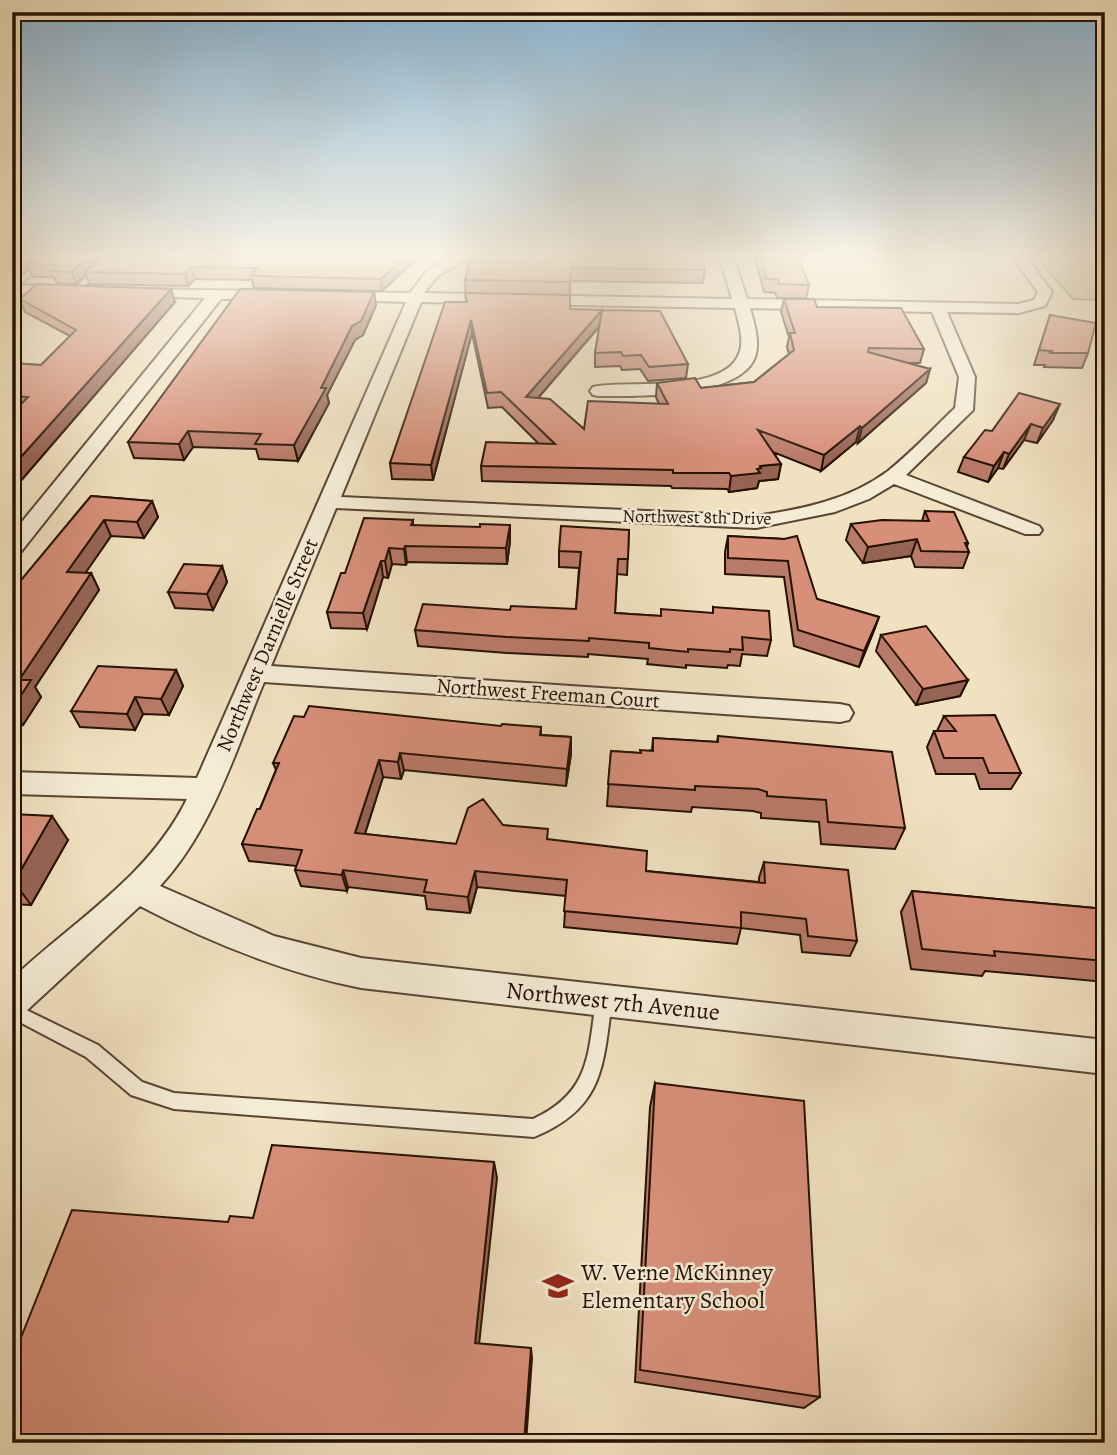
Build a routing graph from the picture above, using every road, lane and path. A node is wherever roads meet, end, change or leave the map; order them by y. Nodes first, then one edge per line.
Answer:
1 (194, 323) edge
2 (404, 323) edge
3 (745, 323) edge
4 (944, 323) edge
5 (599, 391) dead end
6 (892, 477) junction
7 (328, 502) junction
8 (1032, 530) dead end
9 (12, 548) edge
10 (255, 673) junction
11 (840, 713) dead end
12 (12, 783) edge
13 (206, 789) junction
14 (136, 890) junction
15 (604, 1000) junction
16 (12, 1002) edge
17 (12, 1010) edge
18 (1105, 1057) edge

1 - 9 street
2 - 7 street, Northwest Darnielle Street
3 - 5 street
4 - 6 street, Northwest 8th Drive
6 - 7 street, Northwest 8th Drive
6 - 8 street
7 - 10 street, Northwest Darnielle Street
10 - 11 street, Northwest Freeman Court
10 - 13 street, Northwest Darnielle Street
12 - 13 street
13 - 14 street, Northwest Darnielle Street
14 - 15 street, Northwest 7th Avenue
14 - 16 street, Northwest Darnielle Street
15 - 17 lane
15 - 18 street, Northwest 7th Avenue

